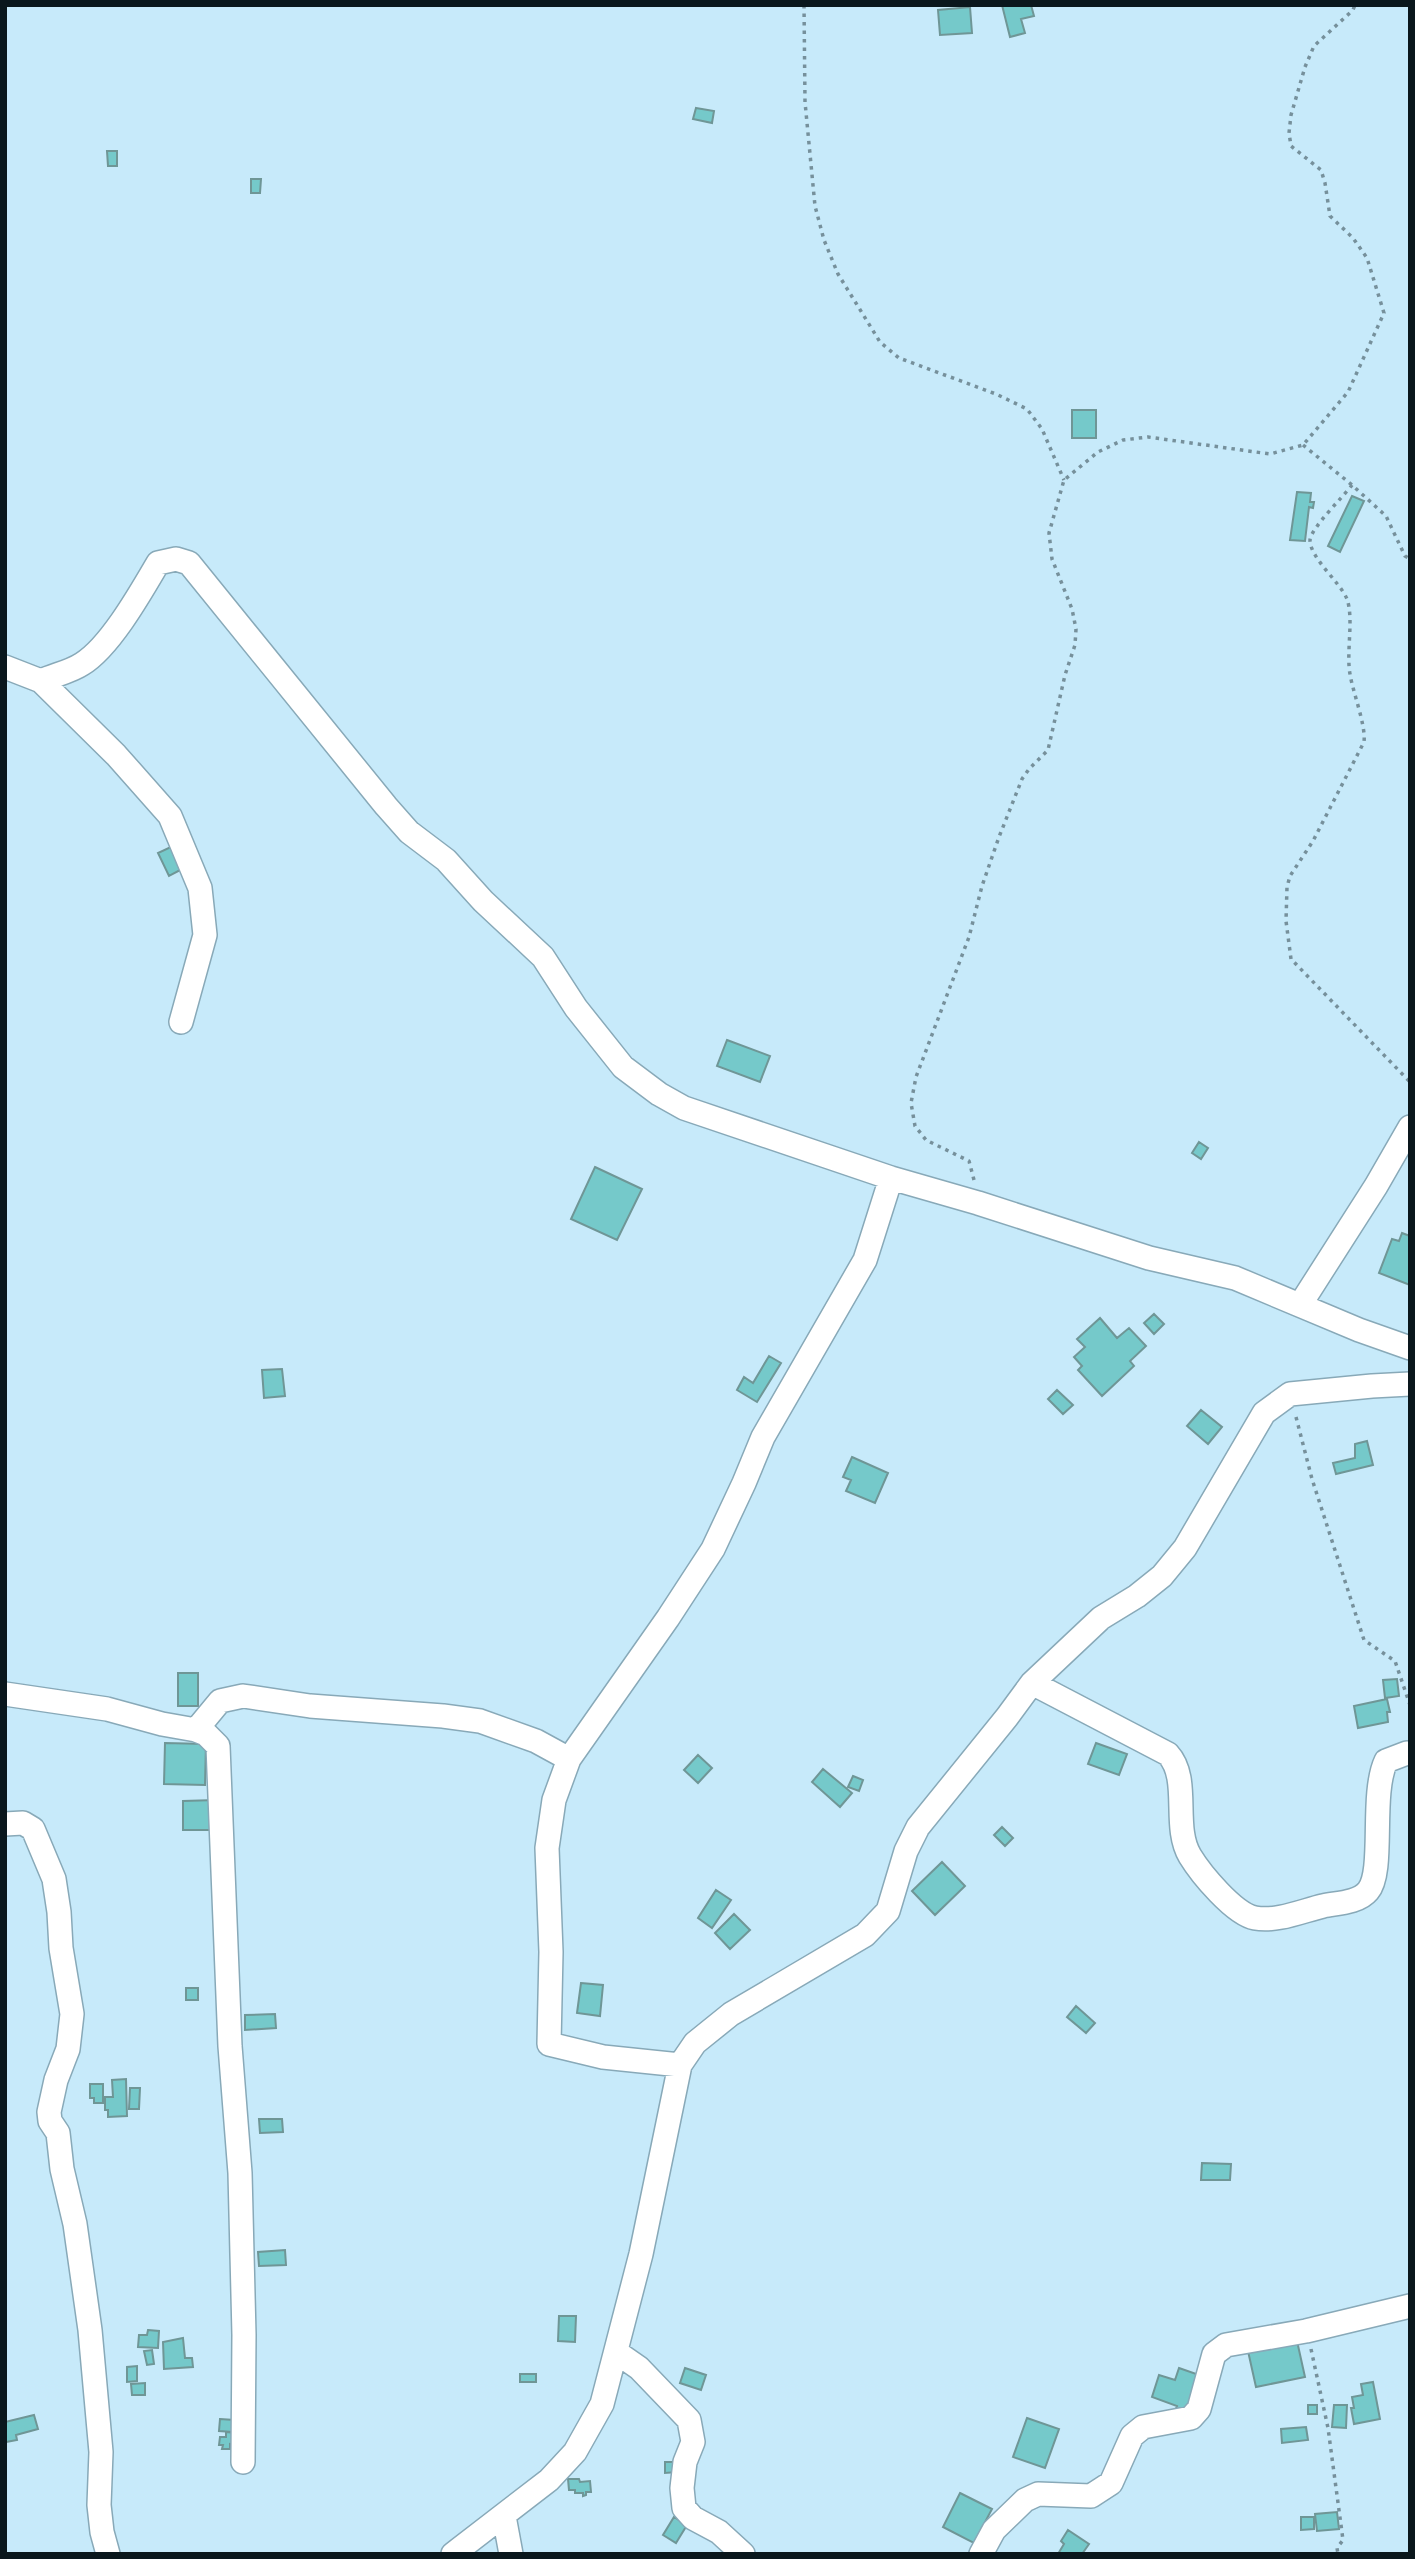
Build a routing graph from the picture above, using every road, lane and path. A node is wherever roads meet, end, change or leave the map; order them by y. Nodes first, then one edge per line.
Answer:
1 (804, 5) edge
2 (1356, 5) edge
3 (1303, 445) junction
4 (1064, 480) junction
5 (1352, 485) junction
6 (1410, 559) edge
7 (5, 667) edge
8 (41, 681) junction
9 (181, 1022) dead end
10 (1410, 1082) edge
11 (1410, 1127) edge
12 (891, 1178) junction
13 (978, 1203) junction
14 (1300, 1305) junction
15 (1410, 1348) edge
16 (1410, 1384) edge
17 (1290, 1394) junction
18 (1032, 1683) junction
19 (5, 1694) edge
20 (1410, 1705) edge
21 (196, 1730) junction
22 (1407, 1753) dead end
23 (569, 1759) junction
24 (5, 1824) edge
25 (680, 2065) junction
26 (1410, 2306) edge
27 (1306, 2331) junction
28 (616, 2352) junction
29 (243, 2462) dead end
30 (504, 2516) junction
31 (108, 2554) edge
32 (453, 2554) edge
33 (511, 2554) edge
34 (743, 2554) edge
35 (981, 2554) edge
36 (1338, 2554) edge

1 - 4 path
2 - 3 path
3 - 4 path
3 - 5 path
4 - 13 path
5 - 6 path
5 - 10 path
7 - 8 street
8 - 9 street
8 - 12 street
11 - 14 street
12 - 13 street
12 - 23 street
13 - 14 street
14 - 15 street
16 - 17 street
17 - 18 street
17 - 20 path
18 - 22 street
18 - 25 street
19 - 21 street
21 - 23 street
21 - 29 street
23 - 25 street
24 - 31 street
25 - 28 street
26 - 27 street
27 - 35 street
27 - 36 path
28 - 30 street
28 - 34 street
30 - 32 street
30 - 33 street

